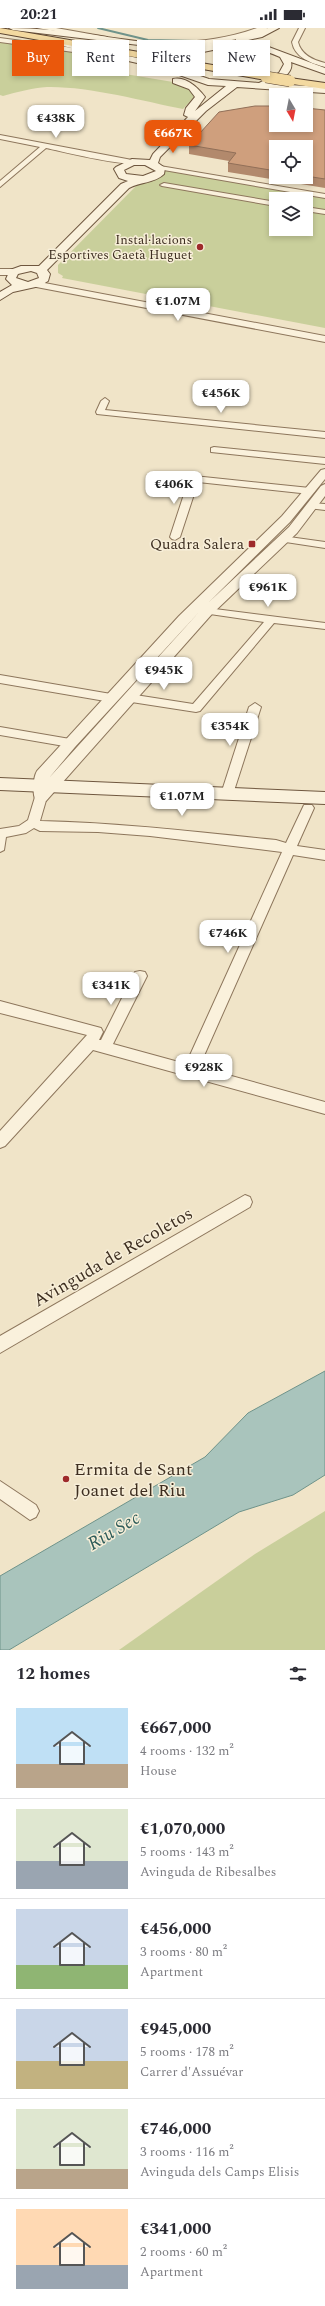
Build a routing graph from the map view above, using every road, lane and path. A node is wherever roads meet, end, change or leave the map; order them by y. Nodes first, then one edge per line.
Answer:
1 (7, 28) edge
2 (13, 28) edge
3 (264, 28) edge
4 (275, 28) edge
5 (302, 28) edge
6 (0, 30) edge
7 (44, 32) edge
8 (0, 40) edge
9 (111, 40) joint
10 (240, 40) edge
11 (72, 41) edge
12 (270, 41) edge
13 (72, 50) edge
14 (137, 51) edge
15 (137, 52) edge
16 (284, 57) junction
17 (325, 65) edge
18 (205, 67) edge
19 (325, 71) edge
20 (201, 76) edge
21 (292, 79) junction
22 (170, 80) dead end
23 (325, 80) edge
24 (208, 82) junction
25 (251, 85) junction
26 (234, 86) junction
27 (325, 86) edge
28 (325, 90) edge
29 (189, 116) junction
30 (0, 137) edge
31 (45, 146) junction
32 (109, 159) junction
33 (136, 161) junction
34 (157, 169) junction
35 (121, 172) junction
36 (137, 180) junction
37 (0, 185) edge
38 (164, 185) dead end
39 (266, 186) junction
40 (325, 196) edge
41 (256, 200) junction
42 (269, 203) edge
43 (313, 210) edge
44 (325, 212) edge
45 (39, 272) junction
46 (12, 281) edge
47 (325, 333) edge
48 (325, 339) edge
49 (105, 401) dead end
50 (325, 435) edge
51 (214, 450) dead end
52 (325, 461) edge
53 (325, 472) edge
54 (319, 490) edge
55 (311, 506) junction
56 (325, 507) edge
57 (280, 525) junction
58 (293, 530) junction
59 (269, 536) junction
60 (174, 537) dead end
61 (282, 539) junction
62 (325, 545) edge
63 (208, 611) junction
64 (271, 620) junction
65 (325, 626) edge
66 (0, 679) edge
67 (112, 698) junction
68 (129, 698) junction
69 (255, 707) dead end
70 (0, 731) edge
71 (70, 743) junction
72 (0, 784) edge
73 (45, 789) junction
74 (227, 794) junction
75 (0, 795) edge
76 (325, 798) edge
77 (308, 808) junction
78 (325, 809) edge
79 (33, 823) junction
80 (0, 834) edge
81 (0, 847) edge
82 (290, 849) junction
83 (325, 855) edge
84 (140, 976) dead end
85 (0, 1007) edge
86 (90, 1043) junction
87 (105, 1047) junction
88 (190, 1070) junction
89 (325, 1108) edge
90 (0, 1141) edge
91 (245, 1202) dead end
92 (0, 1345) edge
93 (0, 1489) edge
94 (30, 1511) dead end

1 - 15 main road
2 - 9 main road
3 - 7 street
4 - 10 main road
5 - 17 street
6 - 7 main road
7 - 9 street
7 - 11 main road
7 - 14 main road
8 - 13 street
12 - 16 main road
16 - 19 main road
16 - 25 main road
18 - 21 main road, bridge
20 - 24 main road
21 - 23 main road
21 - 27 main road
22 - 29 main road
24 - 26 main road
24 - 29 main road
25 - 26 main road
25 - 28 main road
26 - 34 main road
29 - 33 main road
30 - 31 street
31 - 32 street
31 - 37 street
32 - 33 street
32 - 35 street
33 - 34 main road
33 - 35 main road
34 - 36 main road
34 - 39 street
35 - 36 main road
35 - 45 main road
36 - 45 main road
38 - 41 street
39 - 40 street
39 - 41 street
41 - 42 street
43 - 44 street
45 - 46 main road
45 - 46 main road
45 - 47 street
46 - 48 street
49 - 50 street
51 - 52 street
53 - 54 street
54 - 55 street
54 - 57 street
54 - 60 street
55 - 56 street
55 - 58 street
57 - 58 street
57 - 59 street
58 - 61 street
59 - 61 street
59 - 67 street
61 - 62 street
61 - 63 street
63 - 64 street
63 - 68 street
64 - 65 street
64 - 68 street
66 - 67 street
67 - 68 street
67 - 71 street
68 - 73 street
69 - 74 street
70 - 71 street
71 - 73 street
72 - 73 main road
73 - 74 main road
73 - 75 main road
73 - 77 main road
73 - 79 street
74 - 76 main road
77 - 78 main road
77 - 82 street
79 - 80 street
79 - 82 street
80 - 81 street
82 - 83 street
82 - 88 street
84 - 87 street
85 - 86 street
86 - 87 street
86 - 90 street
87 - 88 street
88 - 89 street
91 - 92 street, Avinguda de Recoletos
93 - 94 street

